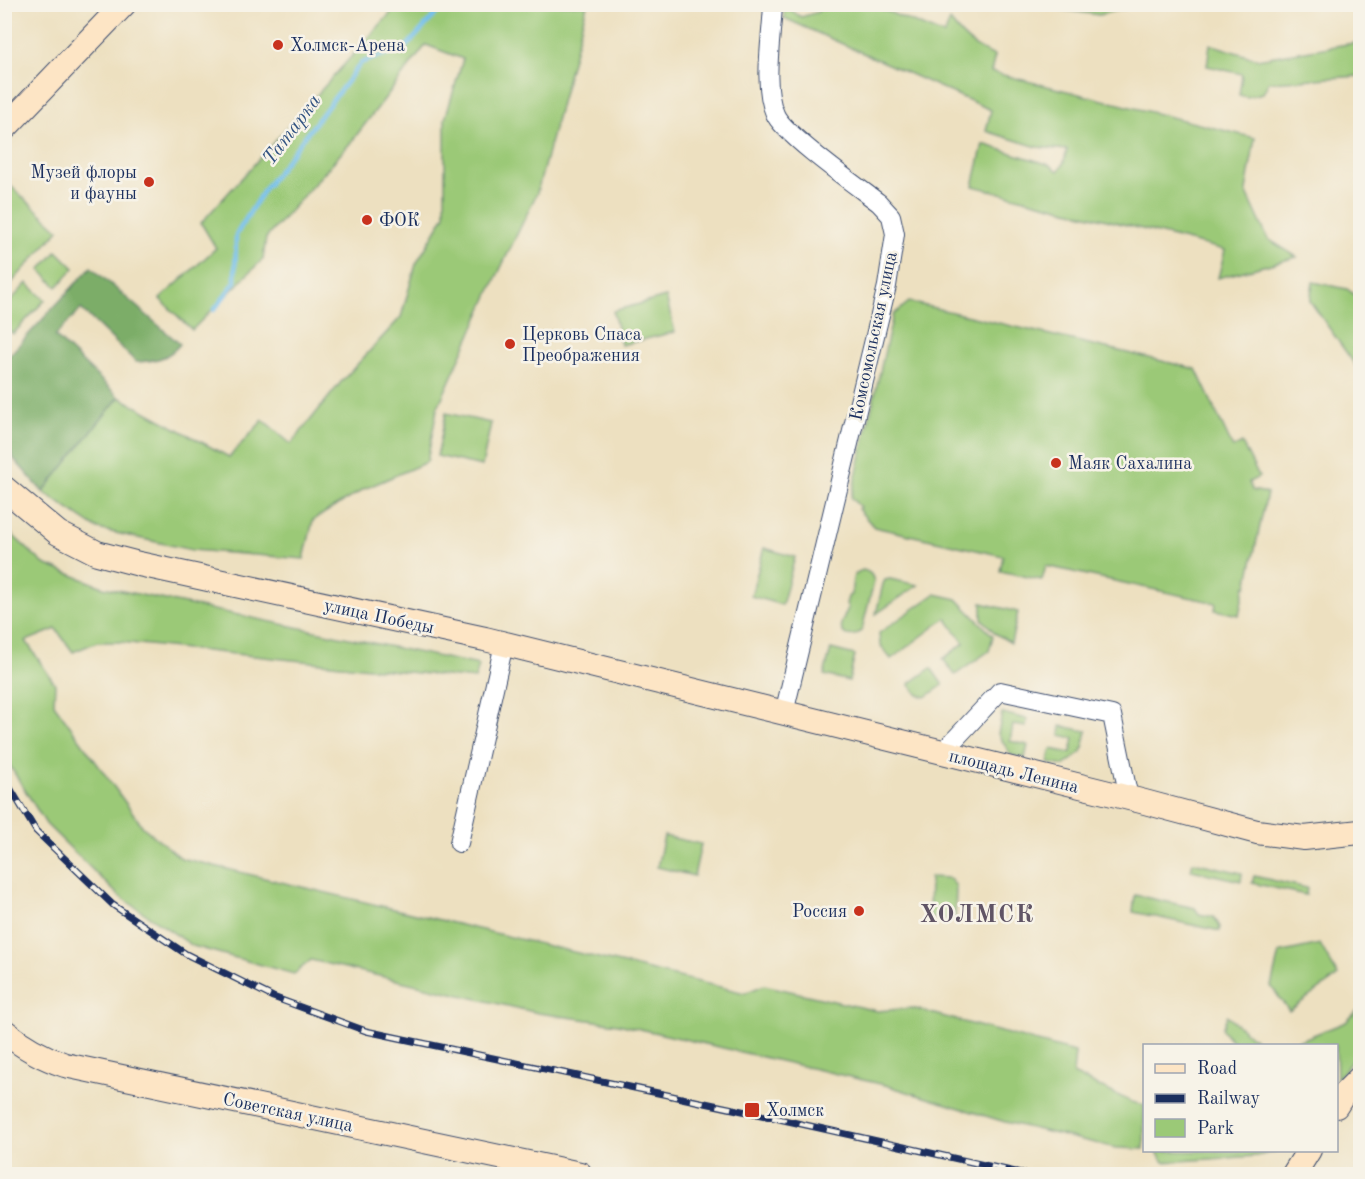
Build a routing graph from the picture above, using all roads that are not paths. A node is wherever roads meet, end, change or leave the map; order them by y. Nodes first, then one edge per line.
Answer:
1 (124, 4) edge
2 (773, 4) edge
3 (4, 129) edge
4 (4, 488) edge
5 (504, 644) junction
6 (778, 712) junction
7 (942, 753) junction
8 (1129, 798) junction
9 (1360, 831) edge
10 (459, 843) dead end
11 (4, 1031) edge
12 (1360, 1078) edge
13 (1340, 1101) edge
14 (1308, 1152) edge
15 (580, 1174) edge
16 (1294, 1174) edge

1 - 3 main road
2 - 6 street, Комсомольская улица
4 - 5 main road, улица Победы
5 - 6 main road, улица Победы
5 - 10 street
6 - 7 main road, площадь Ленина
7 - 8 main road, площадь Ленина
7 - 8 street
8 - 9 main road, площадь Ленина
11 - 15 main road, Советская улица
12 - 13 main road
14 - 16 main road

